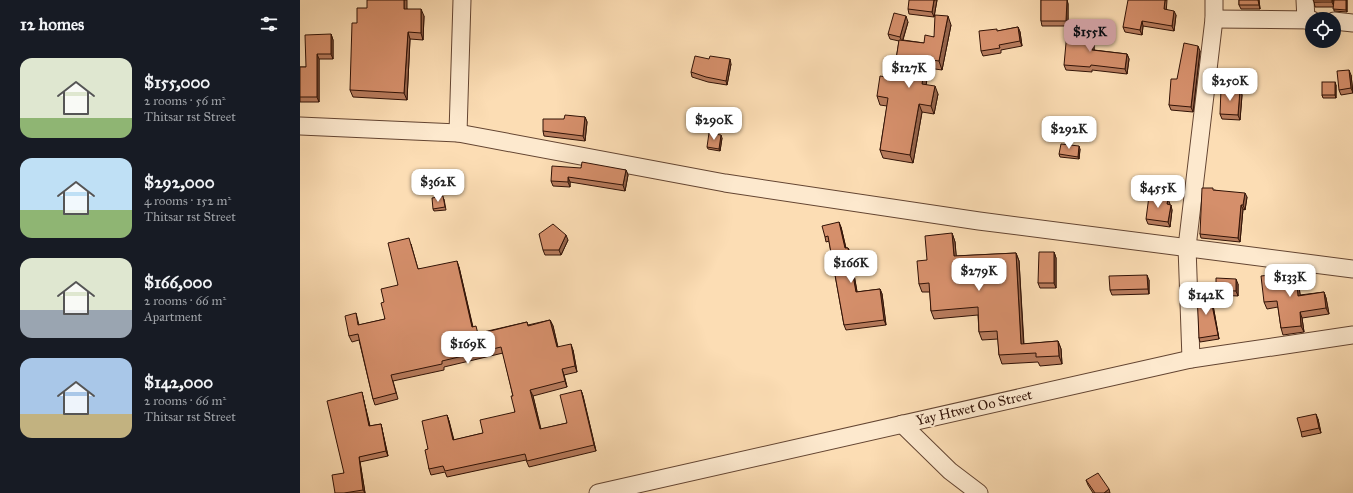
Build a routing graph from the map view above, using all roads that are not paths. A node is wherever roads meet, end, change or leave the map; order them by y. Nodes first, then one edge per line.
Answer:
1 (462, 0) edge
2 (1214, 0) edge
3 (1305, 0) edge
4 (1307, 12) edge
5 (1214, 19) junction
6 (1305, 20) edge
7 (1341, 22) edge
8 (1353, 22) edge
9 (300, 126) edge
10 (458, 133) junction
11 (1187, 247) junction
12 (1353, 269) edge
13 (1353, 335) edge
14 (1191, 359) junction
15 (902, 424) junction
16 (598, 493) edge
17 (979, 493) edge

1 - 10 street
2 - 5 street
3 - 4 street
5 - 6 street
5 - 11 street
7 - 8 street
9 - 10 street
10 - 11 street
11 - 12 street
11 - 14 street
13 - 14 street, Yay Htwet Oo Street
14 - 15 street, Yay Htwet Oo Street
15 - 16 street, Yay Htwet Oo Street
15 - 17 street

